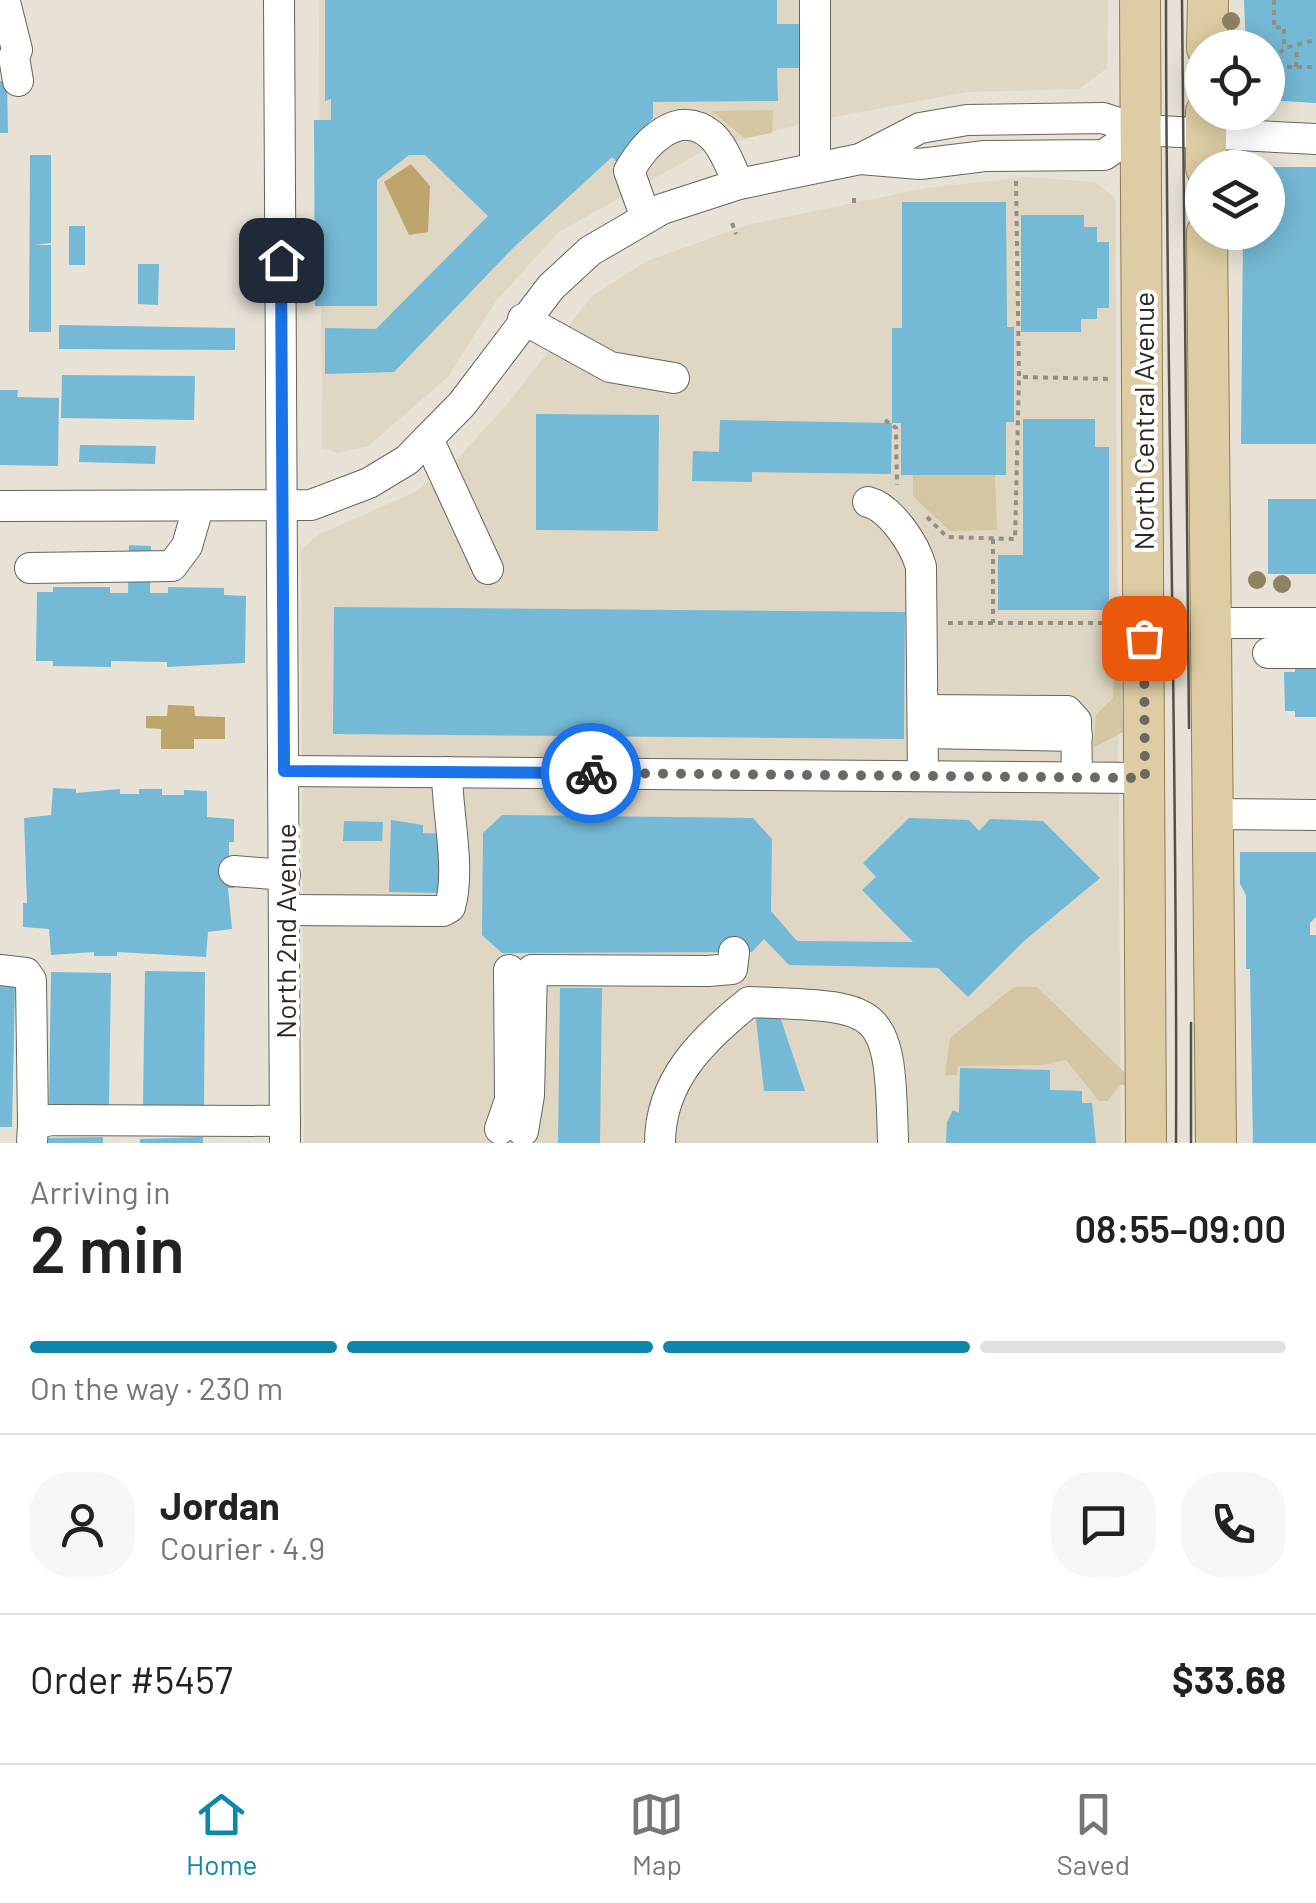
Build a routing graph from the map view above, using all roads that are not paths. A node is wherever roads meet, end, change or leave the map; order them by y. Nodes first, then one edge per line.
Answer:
1 (279, 0) edge
2 (814, 0) edge
3 (1140, 0) edge
4 (1208, 0) edge
5 (12, 4) edge
6 (1207, 30) edge
7 (16, 69) dead end
8 (1140, 130) junction
9 (1200, 137) edge
10 (1316, 139) edge
11 (814, 167) junction
12 (738, 184) junction
13 (646, 218) junction
14 (1207, 250) edge
15 (529, 312) junction
16 (675, 370) dead end
17 (428, 439) junction
18 (868, 502) dead end
19 (0, 506) edge
20 (198, 508) junction
21 (283, 508) junction
22 (30, 568) dead end
23 (488, 569) dead end
24 (1210, 623) junction
25 (1316, 623) edge
26 (1268, 653) dead end
27 (1316, 653) edge
28 (923, 721) junction
29 (284, 771) junction
30 (447, 772) junction
31 (923, 776) junction
32 (1077, 777) junction
33 (1145, 778) junction
34 (1211, 814) junction
35 (1316, 815) edge
36 (234, 872) dead end
37 (284, 875) junction
38 (285, 910) junction
39 (734, 952) dead end
40 (0, 970) edge
41 (512, 1130) dead end
42 (285, 1132) edge
43 (32, 1134) edge
44 (660, 1134) edge
45 (892, 1134) edge
46 (1146, 1143) edge
47 (1216, 1143) edge

1 - 21 street, North 2nd Avenue
2 - 11 street
3 - 8 main road, North Central Avenue
4 - 6 main road
5 - 7 street
8 - 9 street
8 - 11 street
8 - 33 main road, North Central Avenue
9 - 10 street
11 - 12 street
12 - 13 street
12 - 13 street
13 - 15 street
14 - 24 main road
15 - 16 street
15 - 17 street
17 - 21 street
17 - 23 street
18 - 28 street
19 - 20 street
20 - 21 street
20 - 22 street
21 - 29 street, North 2nd Avenue
24 - 25 street
24 - 34 main road
26 - 27 street
28 - 31 street
28 - 32 street
29 - 30 street
29 - 37 street, North 2nd Avenue
30 - 31 street
30 - 38 street
31 - 32 street
32 - 33 street
33 - 46 main road, North Central Avenue
34 - 35 street
34 - 47 main road
36 - 37 street
37 - 38 street, North 2nd Avenue
38 - 42 street, North 2nd Avenue
39 - 41 street
40 - 43 street
42 - 43 street
44 - 45 street

